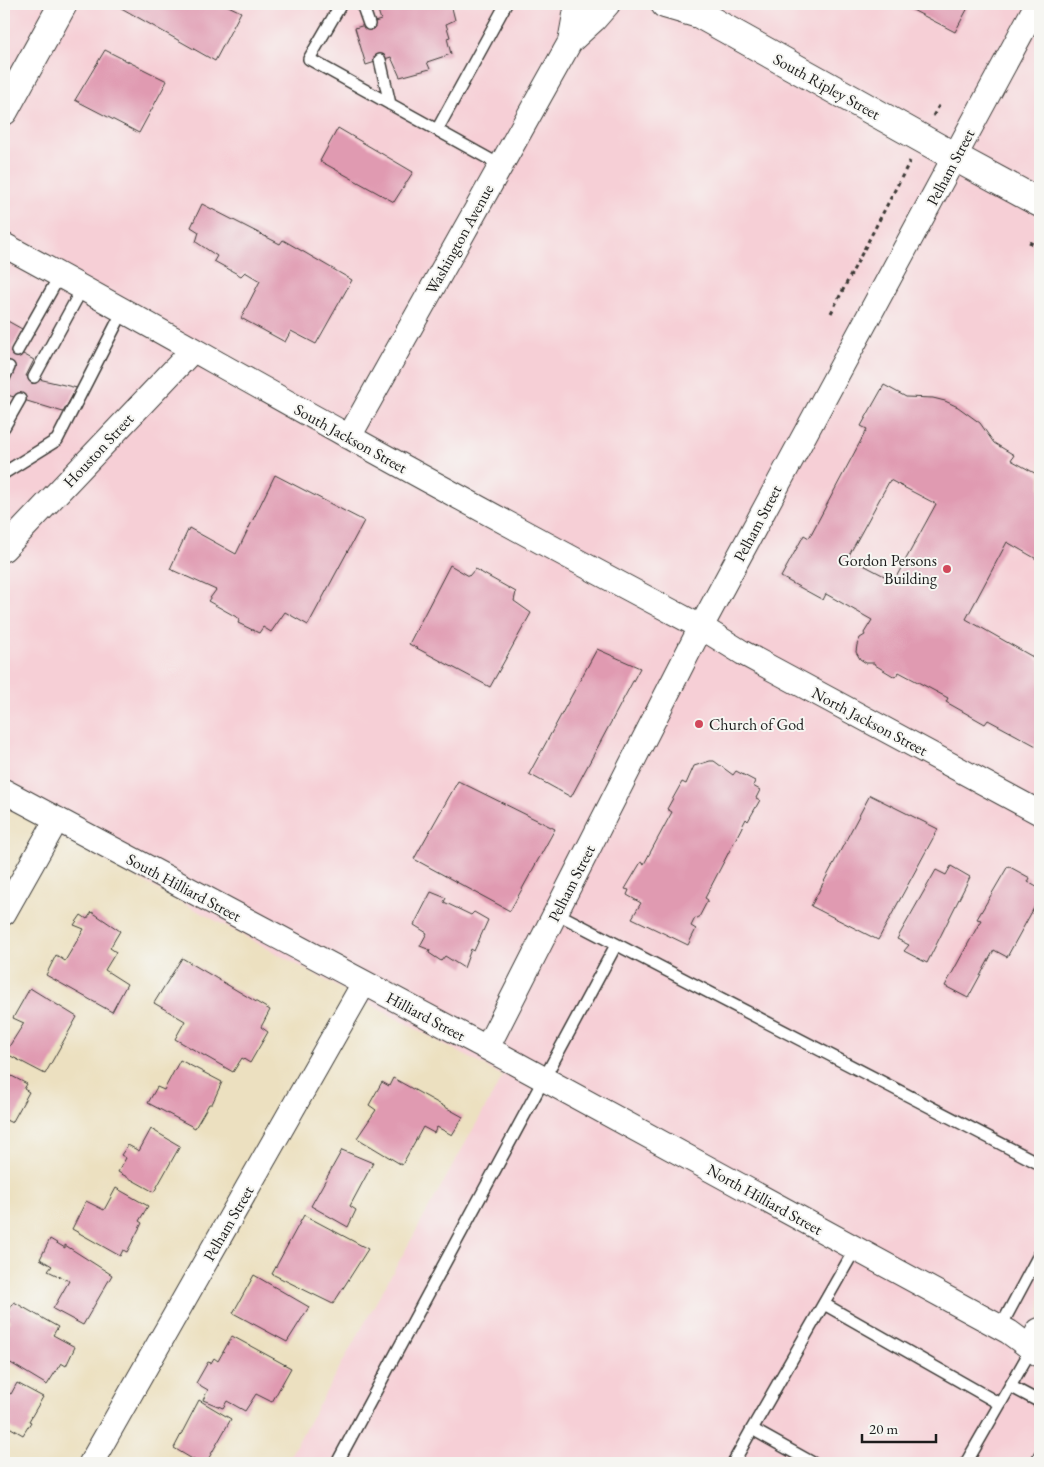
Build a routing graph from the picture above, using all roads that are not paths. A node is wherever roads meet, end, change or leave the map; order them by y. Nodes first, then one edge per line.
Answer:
1 (63, 4) edge
2 (341, 4) edge
3 (362, 4) edge
4 (506, 4) edge
5 (577, 4) edge
6 (608, 4) edge
7 (665, 4) edge
8 (1037, 4) edge
9 (694, 9) edge
10 (369, 24) dead end
11 (570, 42) junction
12 (380, 60) dead end
13 (390, 104) junction
14 (4, 111) edge
15 (437, 130) junction
16 (955, 158) junction
17 (500, 165) junction
18 (1040, 202) edge
19 (4, 244) edge
20 (60, 275) junction
21 (83, 287) junction
22 (123, 311) junction
23 (193, 350) junction
24 (17, 351) dead end
25 (9, 367) dead end
26 (4, 378) edge
27 (34, 378) dead end
28 (20, 399) dead end
29 (4, 427) edge
30 (349, 437) junction
31 (4, 473) edge
32 (4, 549) edge
33 (701, 627) junction
34 (4, 791) edge
35 (1040, 813) edge
36 (57, 819) junction
37 (4, 913) edge
38 (556, 913) junction
39 (616, 944) junction
40 (364, 983) junction
41 (488, 1048) junction
42 (544, 1078) junction
43 (1040, 1164) edge
44 (855, 1249) junction
45 (1040, 1253) edge
46 (824, 1304) junction
47 (1000, 1328) junction
48 (1037, 1345) edge
49 (1010, 1386) junction
50 (1040, 1402) edge
51 (1000, 1404) junction
52 (752, 1429) junction
53 (1040, 1455) edge
54 (92, 1463) edge
55 (336, 1463) edge
56 (733, 1463) edge
57 (813, 1463) edge
58 (966, 1463) edge
59 (1036, 1463) edge

1 - 14 street
2 - 13 lane
3 - 10 lane
4 - 15 lane
5 - 11 street, Washington Avenue
6 - 11 street, Washington Avenue
7 - 9 street, South Ripley Street
8 - 16 street, Pelham Street
9 - 16 street, South Ripley Street
11 - 17 street, Washington Avenue
12 - 13 lane
13 - 15 lane
15 - 17 lane
16 - 18 street, South Ripley Street
16 - 33 street, Pelham Street
17 - 30 street, Washington Avenue
19 - 20 street, South Jackson Street
20 - 21 street, South Jackson Street
20 - 24 lane
21 - 22 street, South Jackson Street
21 - 27 lane
22 - 23 street, South Jackson Street
22 - 31 lane
23 - 30 street, South Jackson Street
23 - 32 street, Houston Street
25 - 26 lane
28 - 29 lane
30 - 33 street, South Jackson Street
33 - 35 street, North Jackson Street
33 - 38 street, Pelham Street
34 - 36 street, South Hilliard Street
36 - 37 street
36 - 40 street, South Hilliard Street
38 - 39 lane
38 - 41 street, Pelham Street
39 - 42 lane
39 - 43 lane
40 - 41 street, Hilliard Street
40 - 54 street, Pelham Street
41 - 42 street, North Hilliard Street
42 - 44 street, North Hilliard Street
42 - 55 lane
44 - 46 lane
44 - 47 street, North Hilliard Street
45 - 47 lane
46 - 51 lane
46 - 52 lane
47 - 48 street, North Hilliard Street
48 - 49 lane
49 - 50 lane
49 - 51 lane
51 - 58 lane
52 - 56 lane
52 - 57 lane
53 - 59 lane

